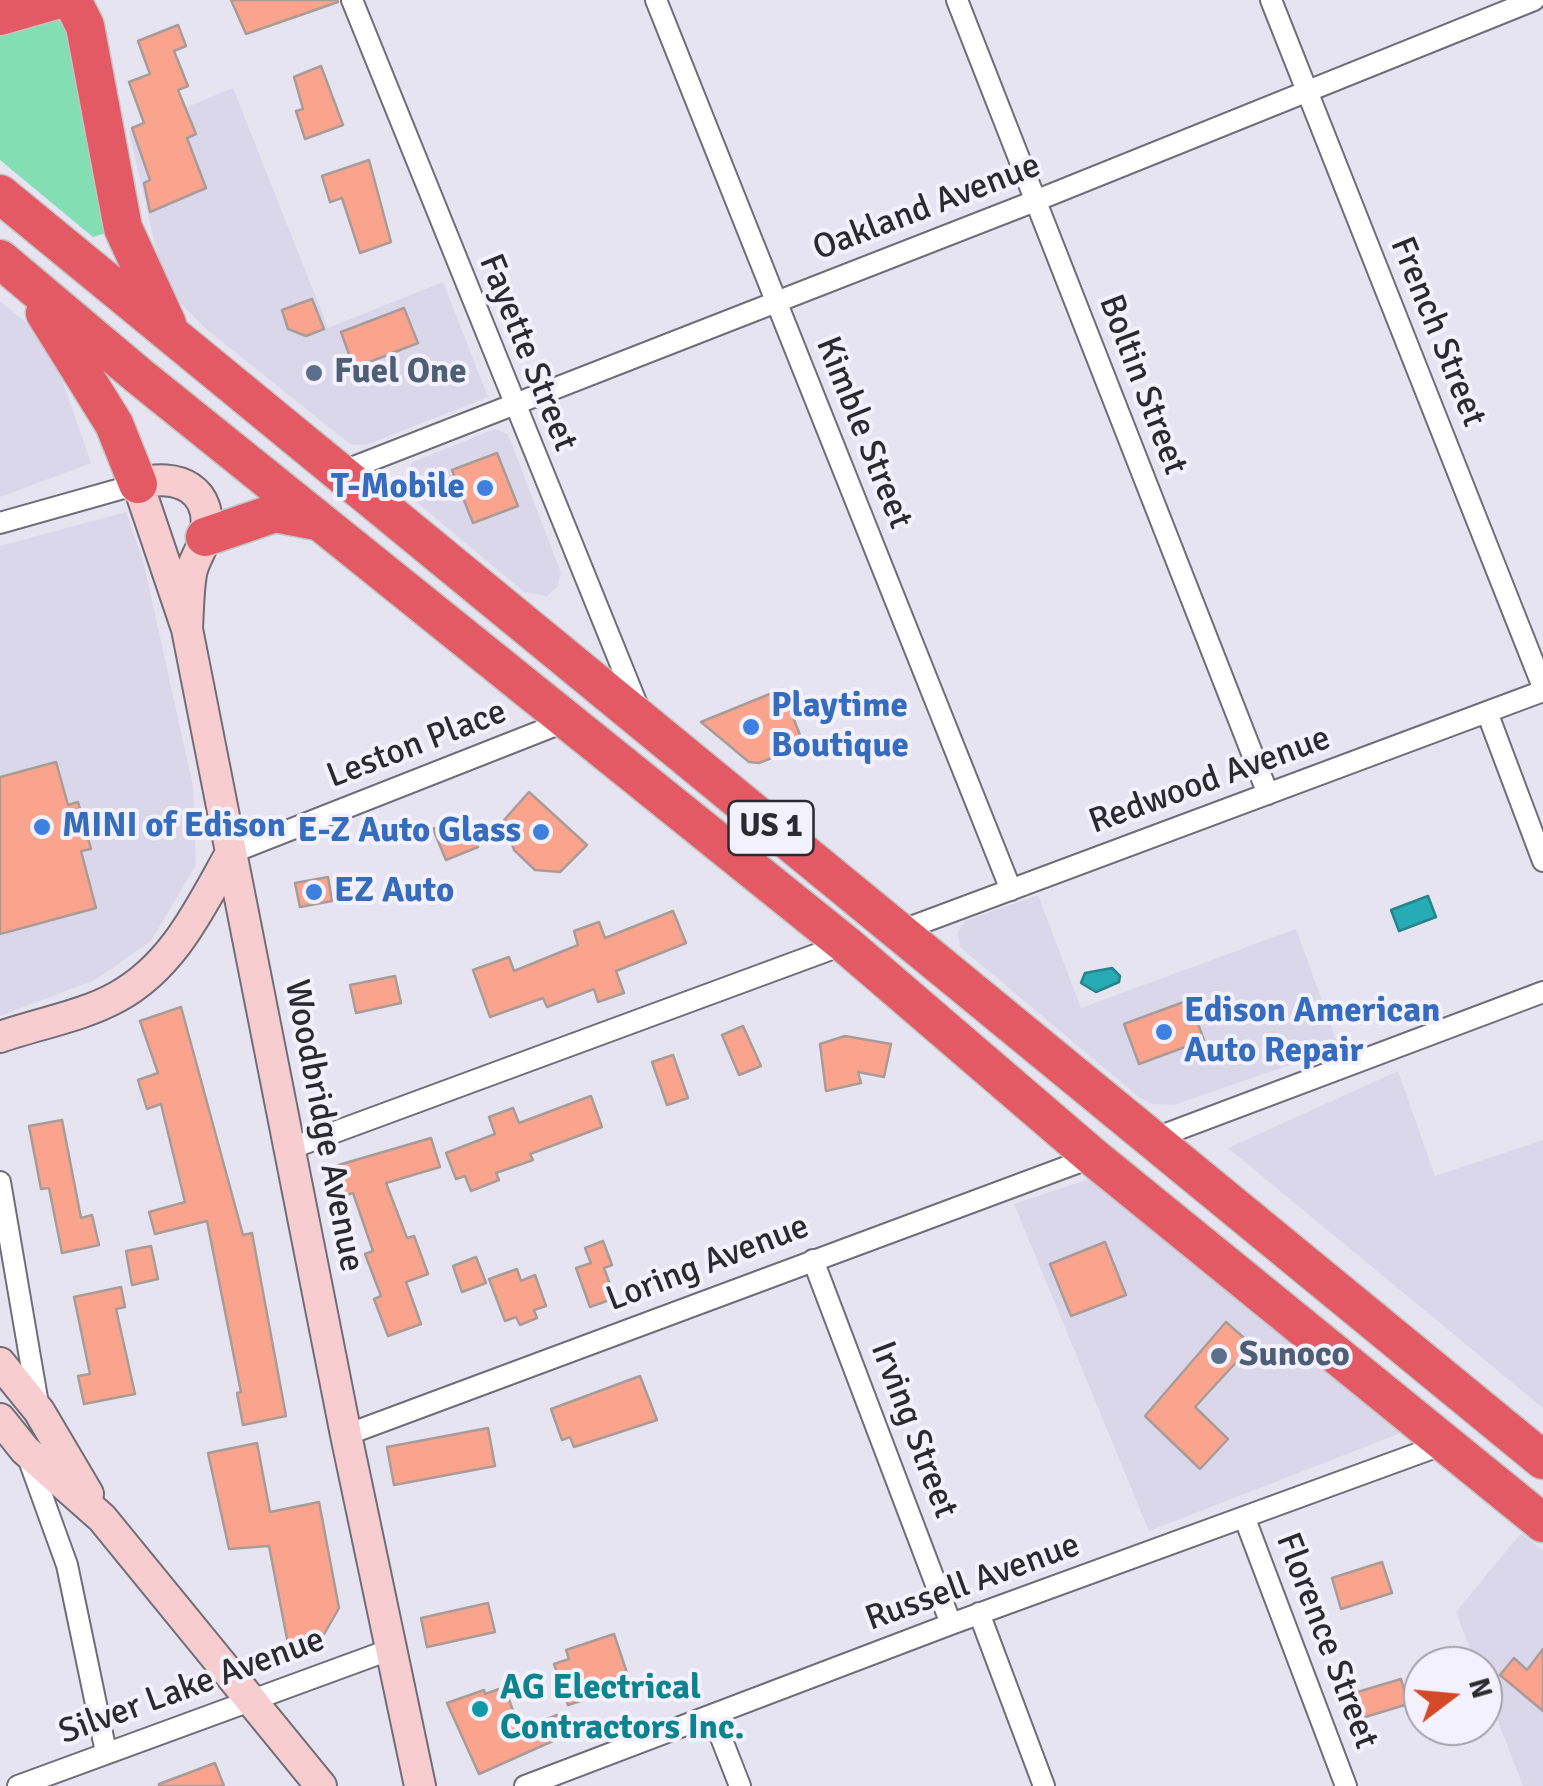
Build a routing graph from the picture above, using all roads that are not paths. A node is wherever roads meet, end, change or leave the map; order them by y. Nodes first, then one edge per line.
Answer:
1 (56, 0) edge
2 (72, 0) edge
3 (352, 0) edge
4 (656, 0) edge
5 (957, 0) edge
6 (1271, 0) edge
7 (1534, 0) edge
8 (0, 16) edge
9 (1308, 92) junction
10 (0, 194) edge
11 (1035, 201) junction
12 (9, 266) edge
13 (776, 302) junction
14 (178, 343) junction
15 (512, 405) junction
16 (341, 472) junction
17 (138, 484) junction
18 (0, 523) edge
19 (323, 523) junction
20 (205, 538) junction
21 (187, 629) junction
22 (1543, 689) edge
23 (1487, 712) junction
24 (570, 720) junction
25 (646, 729) junction
26 (1268, 794) junction
27 (231, 853) junction
28 (1543, 861) edge
29 (1011, 890) junction
30 (900, 932) junction
31 (845, 944) junction
32 (1543, 992) edge
33 (0, 1037) edge
34 (1148, 1141) junction
35 (288, 1149) junction
36 (1094, 1157) junction
37 (0, 1182) edge
38 (813, 1260) junction
39 (0, 1363) edge
40 (39, 1411) junction
41 (0, 1419) edge
42 (346, 1435) junction
43 (1444, 1444) junction
44 (25, 1450) junction
45 (1543, 1460) edge
46 (102, 1518) junction
47 (1245, 1519) junction
48 (1543, 1523) edge
49 (978, 1614) junction
50 (951, 1624) junction
51 (389, 1650) junction
52 (252, 1698) junction
53 (713, 1716) junction
54 (106, 1752) junction
55 (75, 1764) junction
56 (18, 1786) edge
57 (83, 1786) edge
58 (321, 1786) edge
59 (420, 1786) edge
60 (525, 1786) edge
61 (740, 1786) edge
62 (1044, 1786) edge
63 (1346, 1786) edge

1 - 8 highway
2 - 14 highway
3 - 15 street, Fayette Street
4 - 13 street, Kimble Street
5 - 11 street, Boltin Street
6 - 9 street, French Street
7 - 9 street, Oakland Avenue
9 - 11 street, Oakland Avenue
9 - 22 street, French Street
10 - 14 highway, US 1
11 - 13 street, Oakland Avenue
11 - 26 street, Boltin Street
12 - 17 highway
12 - 19 highway, US 1
13 - 15 street, Oakland Avenue
13 - 29 street, Kimble Street
14 - 16 highway, US 1
15 - 16 street, Oakland Avenue
15 - 25 street, Fayette Street
16 - 25 highway, US 1
17 - 18 street
17 - 20 street
17 - 21 street, Woodbridge Avenue
19 - 20 highway
19 - 24 highway, US 1
20 - 21 street
21 - 27 street, Woodbridge Avenue
22 - 23 street, Redwood Avenue
23 - 26 street, Redwood Avenue
23 - 28 street
24 - 27 street, Leston Place
24 - 31 highway, US 1
25 - 30 highway, US 1
26 - 29 street, Redwood Avenue
27 - 33 street
27 - 35 street, Woodbridge Avenue
29 - 30 street, Redwood Avenue
30 - 34 highway, US 1
31 - 35 street
31 - 36 highway, US 1
32 - 34 street
34 - 45 highway, US 1
35 - 42 street, Woodbridge Avenue
36 - 38 street, Loring Avenue
36 - 43 highway, US 1
37 - 40 street
38 - 42 street, Loring Avenue
38 - 50 street, Irving Street
39 - 40 street
40 - 46 street
41 - 44 street
42 - 51 street, Woodbridge Avenue
43 - 47 street, Russell Avenue
43 - 48 highway, US 1
44 - 46 street
44 - 54 street
46 - 52 street
47 - 49 street, Russell Avenue
47 - 63 street, Florence Street
49 - 50 street, Russell Avenue
49 - 62 street
50 - 53 street, Russell Avenue
51 - 52 street, Silver Lake Avenue
51 - 59 street, Woodbridge Avenue
52 - 54 street, Silver Lake Avenue
52 - 58 street
53 - 60 street, Russell Avenue
53 - 61 street
54 - 55 street, Silver Lake Avenue
55 - 56 street, Silver Lake Avenue
55 - 57 street

